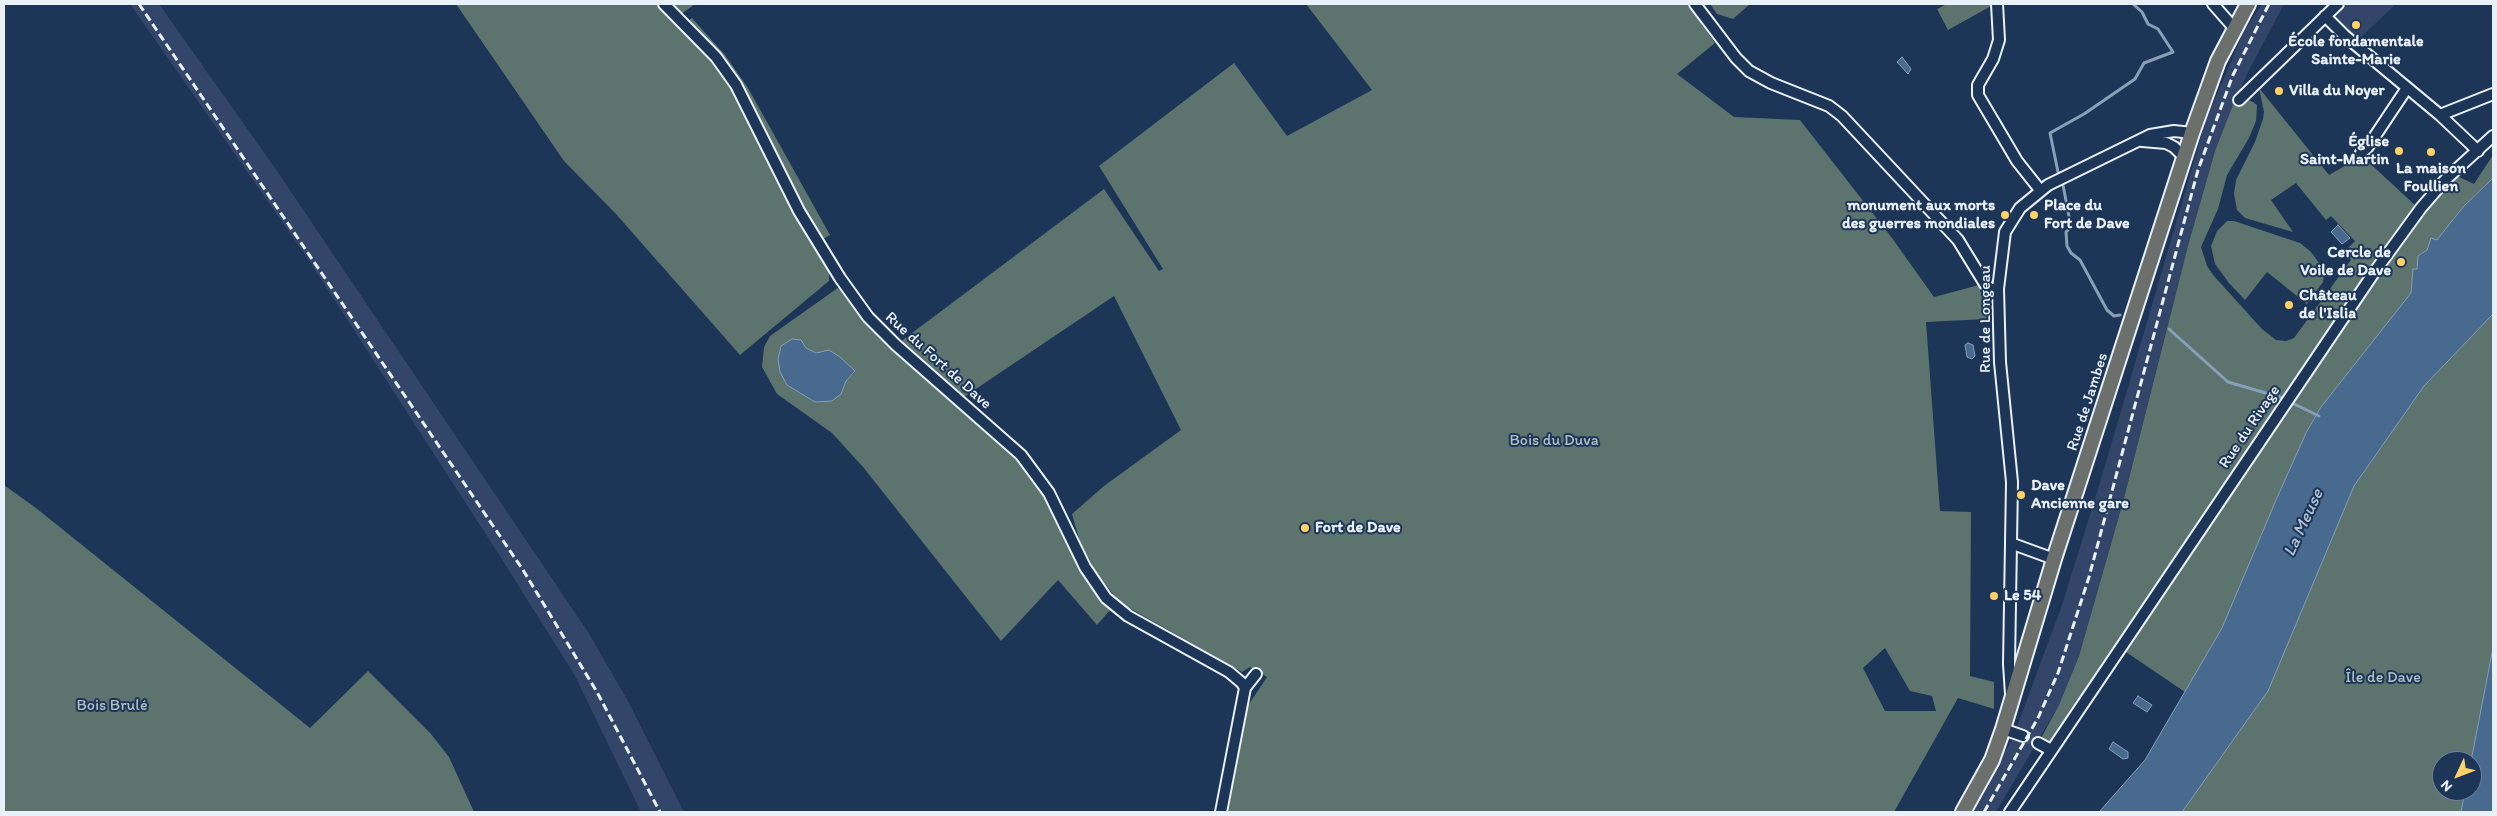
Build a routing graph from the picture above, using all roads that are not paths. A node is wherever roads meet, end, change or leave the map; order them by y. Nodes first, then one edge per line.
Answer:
1 (664, 4) edge
2 (1695, 4) edge
3 (1997, 4) edge
4 (2213, 4) edge
5 (2248, 4) edge
6 (2338, 4) edge
7 (2325, 16) junction
8 (2234, 28) junction
9 (2407, 88) junction
10 (2493, 94) edge
11 (2239, 100) dead end
12 (2440, 115) junction
13 (2192, 133) junction
14 (2493, 136) edge
15 (2142, 141) junction
16 (2478, 151) junction
17 (2361, 153) dead end
18 (2184, 158) junction
19 (2040, 190) junction
20 (1998, 289) junction
21 (2012, 544) junction
22 (2054, 559) junction
23 (1256, 674) dead end
24 (1245, 688) junction
25 (2012, 703) junction
26 (2003, 729) junction
27 (2023, 736) tunnel mouth
28 (2038, 743) tunnel mouth
29 (2051, 750) junction
30 (1221, 812) edge
31 (1963, 812) edge
32 (2010, 812) edge

1 - 24 street, Rue du Fort de Dave
2 - 20 street
3 - 19 street
4 - 8 street
5 - 8 main road, Rue de Jambes
6 - 7 street
7 - 9 street
7 - 11 street
8 - 13 main road, Rue de Jambes
9 - 12 street
9 - 17 street
10 - 12 street
12 - 16 street
13 - 15 street, Rue de Longeau
13 - 18 main road, Rue de Jambes
14 - 16 street, Rue du Rivage
15 - 18 street
15 - 19 street, Rue de Longeau
16 - 29 street, Rue du Rivage
18 - 22 main road, Rue de Jambes
19 - 20 street, Rue de Longeau
20 - 21 street, Rue de Longeau
21 - 22 street
21 - 25 street, Rue de Longeau
22 - 25 main road, Rue de Jambes
23 - 24 street
24 - 30 street
25 - 26 main road, Rue de Jambes
26 - 27 street
26 - 31 main road, Rue de Jambes
28 - 29 street
29 - 32 street, Rue du Rivage

